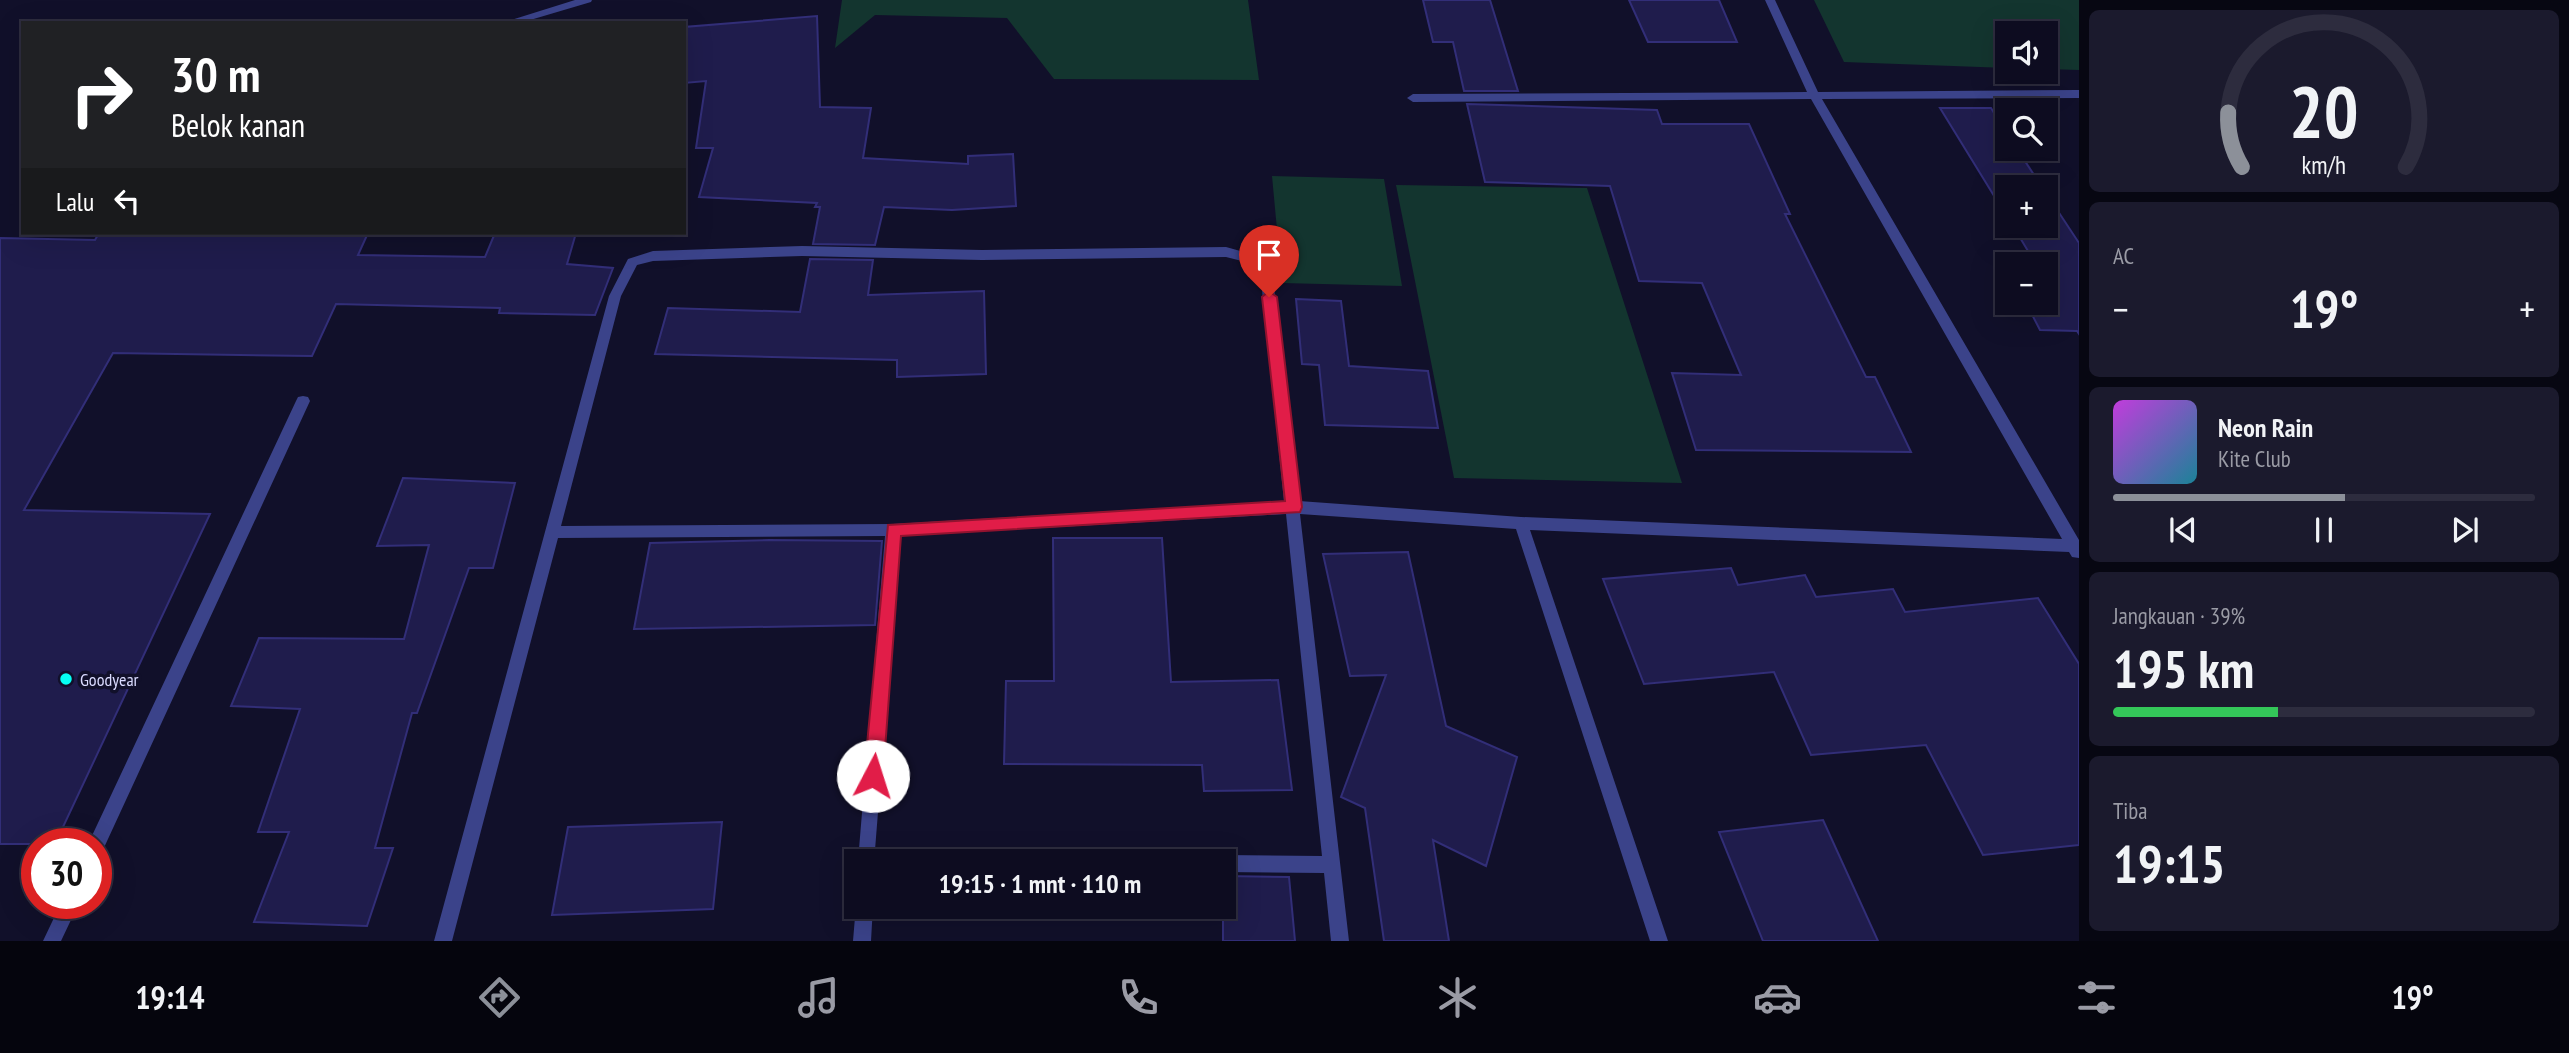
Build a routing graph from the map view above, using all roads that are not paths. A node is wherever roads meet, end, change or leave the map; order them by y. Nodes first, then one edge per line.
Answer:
1 (587, 0) edge
2 (1770, 0) edge
3 (514, 21) edge
4 (2079, 94) edge
5 (1814, 95) junction
6 (1413, 98) dead end
7 (303, 401) dead end
8 (1294, 507) junction
9 (1521, 523) junction
10 (893, 530) junction
11 (552, 532) junction
12 (2077, 549) edge
13 (104, 828) edge
14 (868, 849) edge
15 (1236, 863) edge
16 (1331, 865) junction
17 (62, 919) edge
18 (863, 919) edge
19 (52, 941) edge
20 (443, 941) edge
21 (862, 941) edge
22 (1339, 941) edge
23 (1660, 941) edge

1 - 3 street
2 - 5 street
4 - 5 street
5 - 6 street
5 - 12 street
7 - 13 street
8 - 9 street
8 - 10 street
8 - 11 street
8 - 16 street
9 - 12 street
9 - 23 street
10 - 11 street
10 - 14 street
11 - 20 street
15 - 16 street
16 - 22 street
17 - 19 street
18 - 21 street

